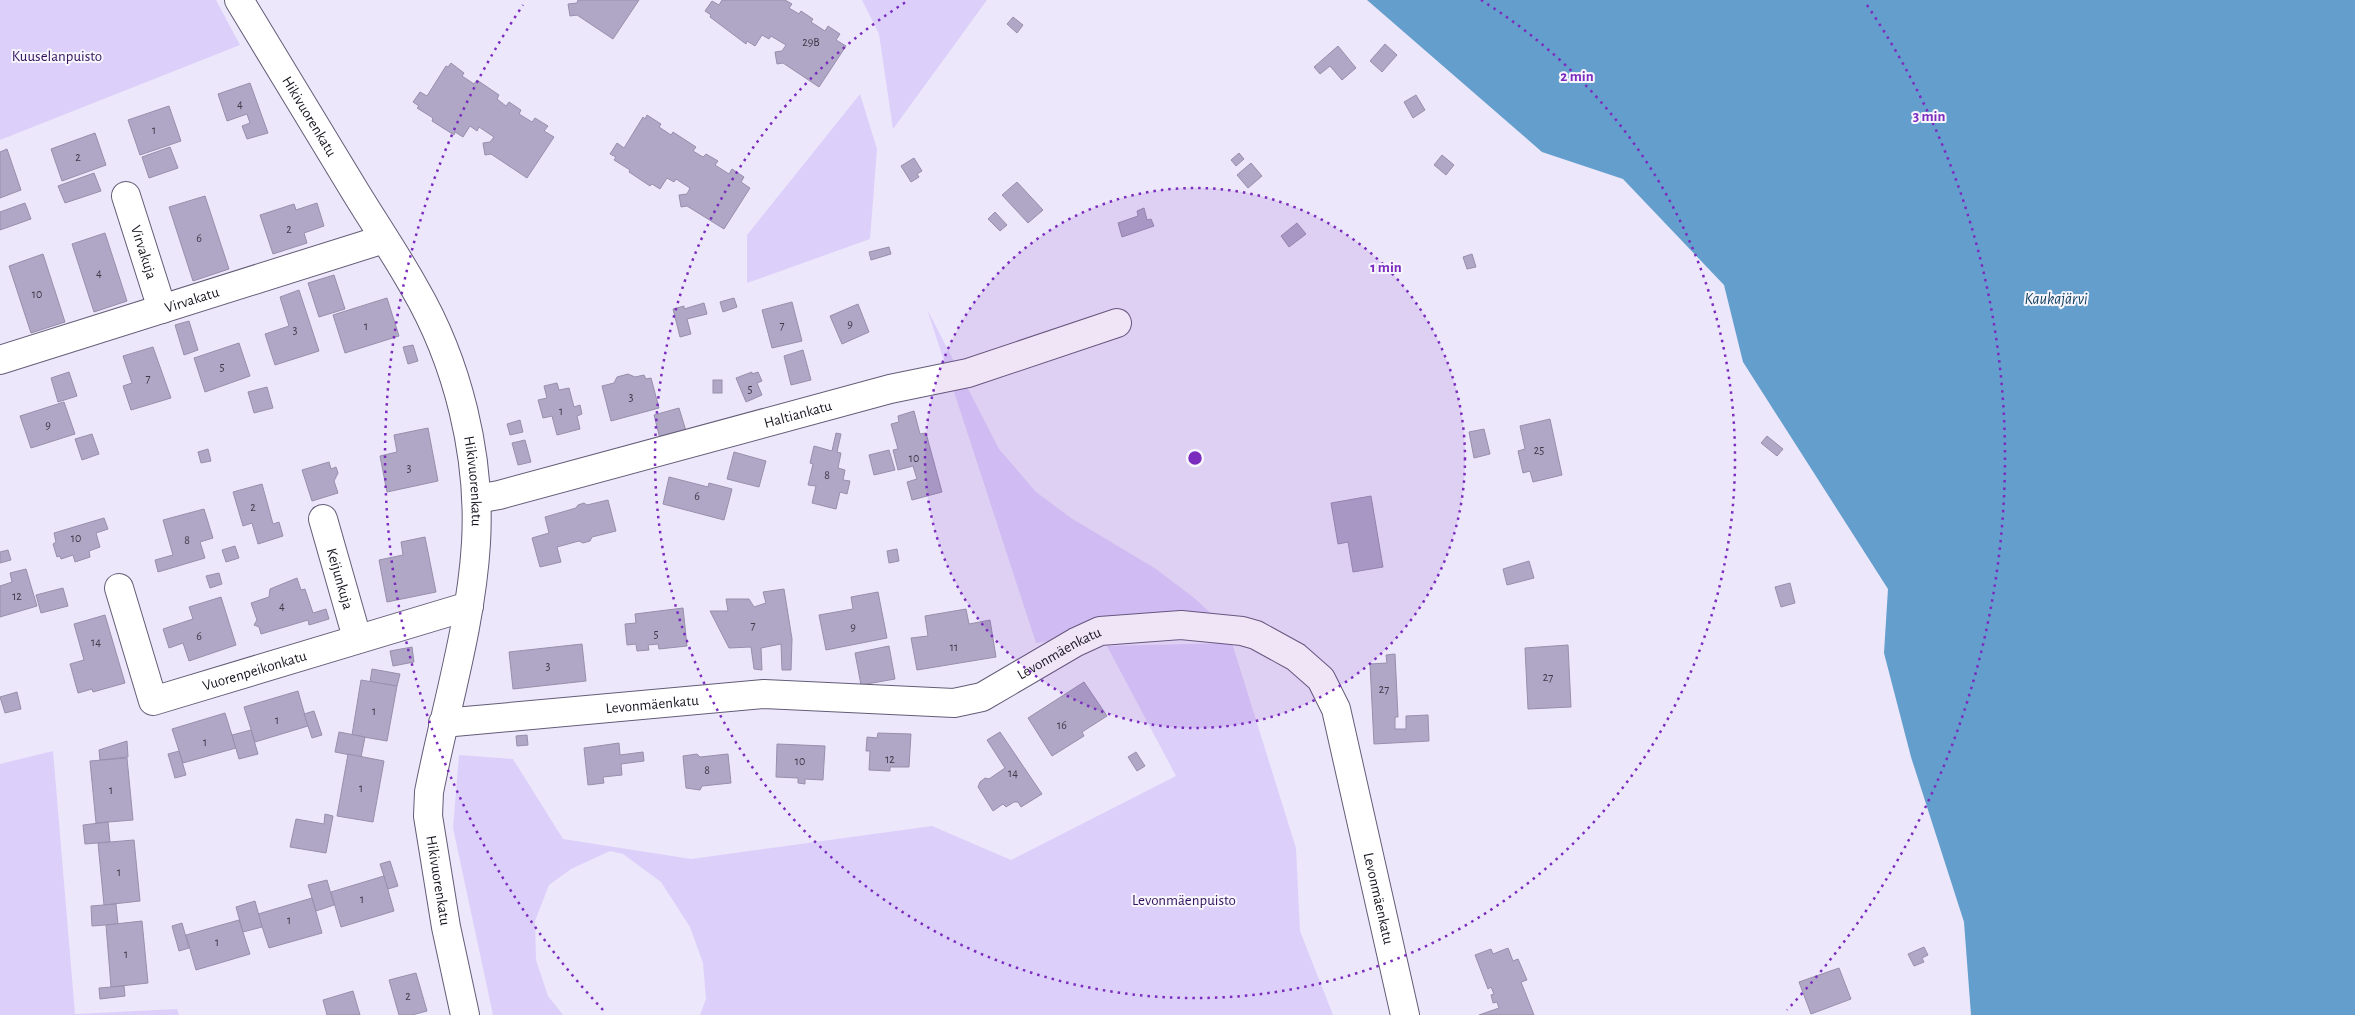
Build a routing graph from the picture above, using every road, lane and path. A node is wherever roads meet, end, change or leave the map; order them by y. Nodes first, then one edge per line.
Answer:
1 (239, 0) edge
2 (126, 196) dead end
3 (384, 239) junction
4 (162, 309) junction
5 (1118, 323) dead end
6 (0, 360) edge
7 (476, 499) junction
8 (323, 519) dead end
9 (119, 588) dead end
10 (469, 606) junction
11 (357, 638) junction
12 (443, 723) junction
13 (465, 1015) edge
14 (1405, 1015) edge

1 - 3 street, Hikivuorenkatu
2 - 4 street, Virvakuja
3 - 4 street, Virvakatu
3 - 7 street, Hikivuorenkatu
4 - 6 street, Virvakatu
5 - 7 street, Haltiankatu
7 - 10 street, Hikivuorenkatu
8 - 11 street, Keijunkuja
9 - 11 street, Vuorenpeikonkatu
10 - 11 street, Vuorenpeikonkatu
10 - 12 street, Hikivuorenkatu
12 - 13 street, Hikivuorenkatu
12 - 14 street, Levonmäenkatu

